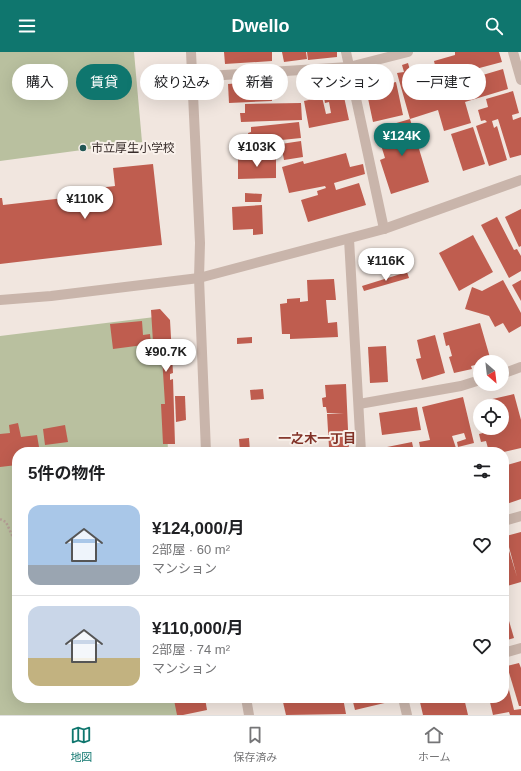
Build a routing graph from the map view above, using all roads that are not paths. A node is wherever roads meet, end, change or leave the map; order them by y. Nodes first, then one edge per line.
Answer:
1 (191, 52) edge
2 (346, 52) edge
3 (408, 52) edge
4 (513, 52) edge
5 (191, 64) edge
6 (348, 64) edge
7 (361, 64) edge
8 (296, 70) edge
9 (224, 75) edge
10 (521, 80) edge
11 (193, 100) edge
12 (356, 100) edge
13 (521, 180) edge
14 (384, 229) junction
15 (349, 239) junction
16 (199, 278) junction
17 (0, 300) edge
18 (521, 367) edge
19 (509, 371) edge
20 (473, 382) edge
21 (359, 404) junction
22 (206, 447) edge
23 (361, 447) edge
24 (521, 516) edge
25 (509, 520) edge
26 (521, 648) edge
27 (509, 652) edge
28 (247, 703) edge
29 (404, 703) edge
30 (249, 715) edge
31 (407, 715) edge

1 - 5 street
2 - 6 street
3 - 7 street
4 - 10 street
8 - 9 street
11 - 16 street
12 - 14 street
13 - 14 street
14 - 15 street
15 - 16 street
15 - 21 street
16 - 17 street
16 - 22 street
18 - 19 street
20 - 21 street
21 - 23 street
24 - 25 street
26 - 27 street
28 - 30 street
29 - 31 street

